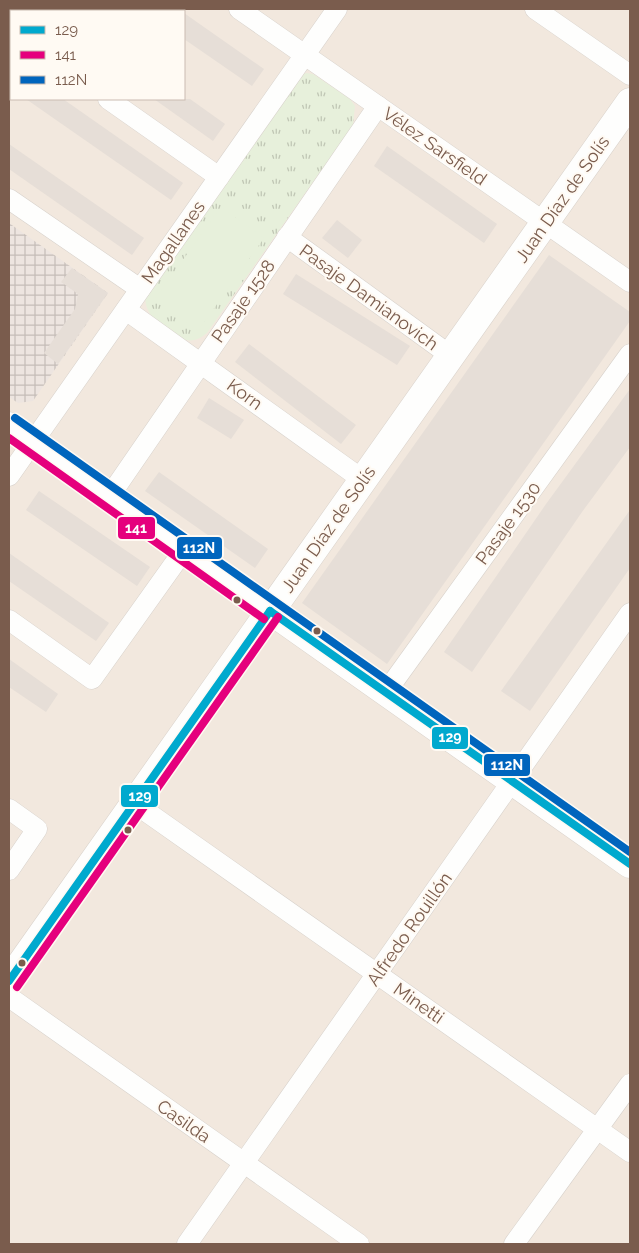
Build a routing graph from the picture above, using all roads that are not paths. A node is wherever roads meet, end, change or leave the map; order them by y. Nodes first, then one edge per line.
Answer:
1 (239, 9) edge
2 (337, 9) edge
3 (535, 9) edge
4 (305, 55) junction
5 (630, 76) edge
6 (109, 100) edge
7 (630, 102) edge
8 (378, 106) junction
9 (219, 177) junction
10 (9, 199) edge
11 (545, 223) junction
12 (287, 237) junction
13 (630, 282) edge
14 (140, 289) junction
15 (126, 310) junction
16 (630, 354) edge
17 (452, 356) junction
18 (201, 363) junction
19 (9, 426) edge
20 (32, 442) junction
21 (9, 476) edge
22 (364, 480) junction
23 (109, 497) junction
24 (184, 550) junction
25 (270, 611) junction
26 (630, 613) edge
27 (9, 620) edge
28 (386, 692) junction
29 (512, 781) junction
30 (134, 803) junction
31 (9, 809) edge
32 (630, 864) edge
33 (9, 870) edge
34 (377, 974) junction
35 (9, 980) edge
36 (9, 997) edge
37 (630, 1084) edge
38 (598, 1129) junction
39 (630, 1152) edge
40 (244, 1163) junction
41 (187, 1244) edge
42 (359, 1244) edge
43 (514, 1244) edge

1 - 4 street, Vélez Sarsfield
2 - 4 street, Magallanes
3 - 5 street
4 - 8 street, Vélez Sarsfield
4 - 9 street, Magallanes
6 - 9 street
7 - 11 main road, Juan Díaz de Solís
8 - 11 street, Vélez Sarsfield
8 - 12 street, Pasaje 1528
9 - 14 street, Magallanes
10 - 14 street
11 - 13 street, Vélez Sarsfield
11 - 17 main road, Juan Díaz de Solís
12 - 17 street, Pasaje Damianovich
12 - 18 street, Pasaje 1528
14 - 15 street, Magallanes
15 - 18 street, Korn
15 - 20 street, Magallanes
16 - 28 street, Pasaje 1530
17 - 22 main road, Juan Díaz de Solís
18 - 22 street, Korn
18 - 23 street, Pasaje 1528
19 - 20 main road
20 - 21 street, Magallanes
20 - 23 main road
22 - 25 main road, Juan Díaz de Solís
23 - 24 main road
24 - 25 main road
24 - 27 street
25 - 28 main road
25 - 30 main road, Juan Díaz de Solís
26 - 29 street, Alfredo Rouillón
28 - 29 main road
29 - 32 main road
29 - 34 street, Alfredo Rouillón
30 - 34 street, Minetti
30 - 35 main road, Juan Díaz de Solís
31 - 33 street
34 - 38 street, Minetti
34 - 40 street, Alfredo Rouillón
36 - 40 street, Casilda
37 - 38 street
38 - 39 street, Minetti
38 - 43 street
40 - 41 street, Alfredo Rouillón
40 - 42 street, Casilda

